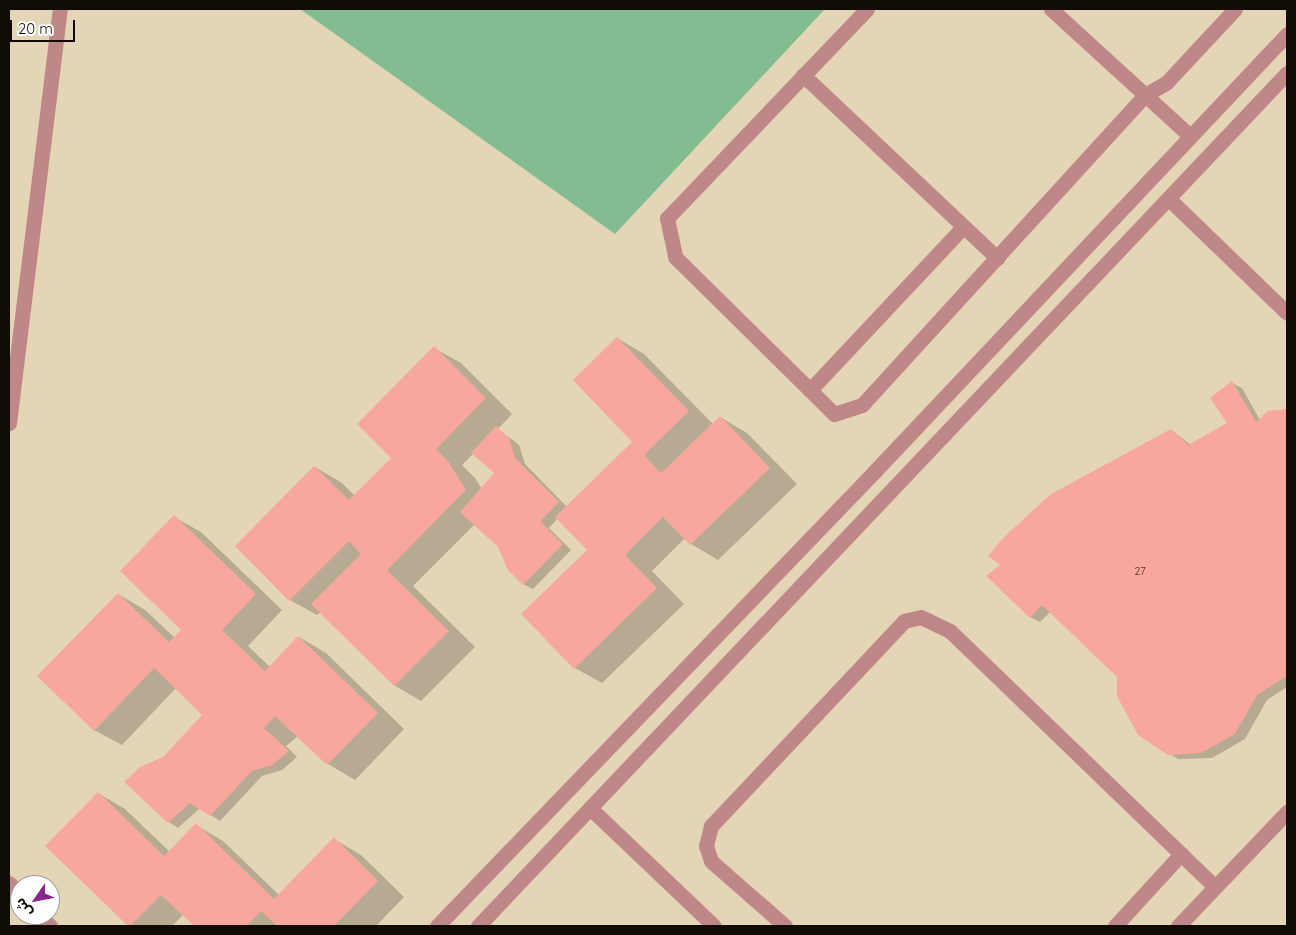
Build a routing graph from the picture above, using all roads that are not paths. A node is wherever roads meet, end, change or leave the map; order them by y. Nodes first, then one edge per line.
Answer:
1 (60, 9) edge
2 (866, 9) edge
3 (1051, 9) edge
4 (1235, 9) edge
5 (1287, 34) edge
6 (1287, 73) edge
7 (803, 75) junction
8 (1145, 95) junction
9 (1190, 136) junction
10 (1169, 199) junction
11 (964, 227) junction
12 (996, 258) junction
13 (1287, 313) edge
14 (810, 390) junction
15 (9, 423) edge
16 (590, 808) junction
17 (1287, 812) edge
18 (1181, 854) junction
19 (1215, 887) junction
20 (437, 926) edge
21 (478, 926) edge
22 (714, 926) edge
23 (785, 926) edge
24 (1115, 926) edge
25 (1178, 926) edge

1 - 15 street
2 - 7 street
3 - 8 street
4 - 8 street
5 - 9 street
6 - 10 street
7 - 11 street
7 - 14 street
8 - 9 street
8 - 12 street
9 - 20 street
10 - 13 street
10 - 16 street
11 - 12 street
11 - 14 street
12 - 14 street
16 - 21 street
16 - 22 street
17 - 19 street
18 - 19 street
18 - 23 street
18 - 24 street
19 - 25 street

